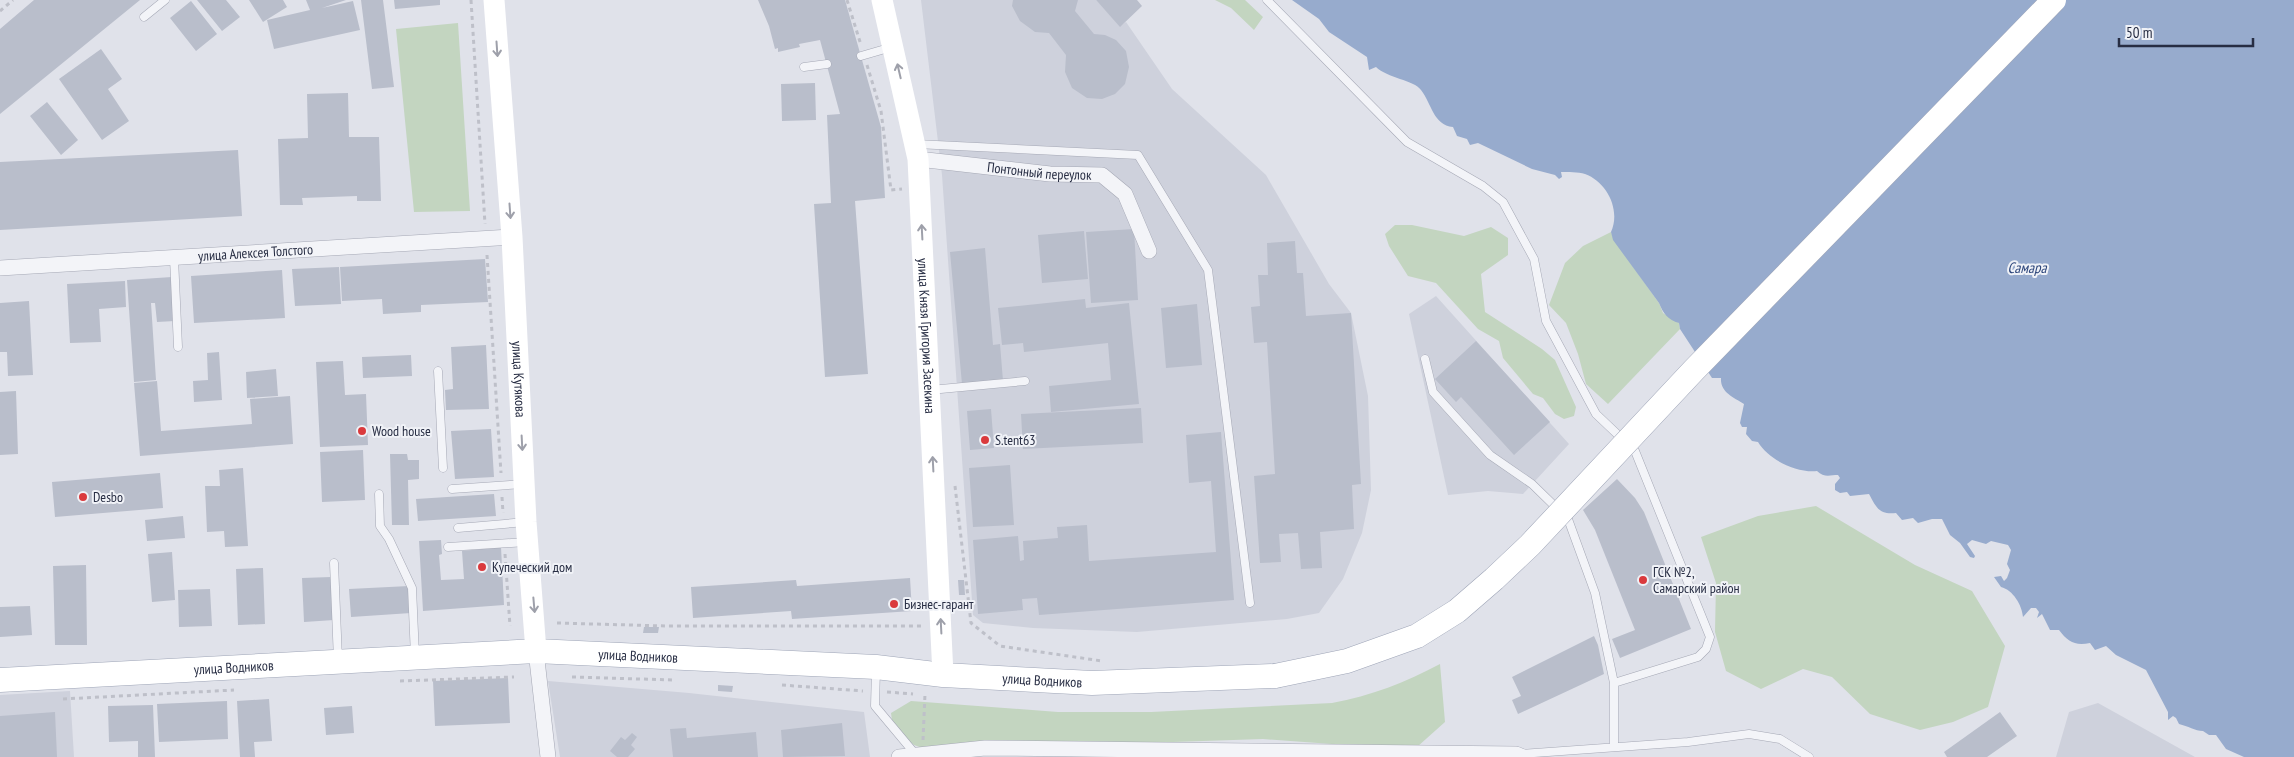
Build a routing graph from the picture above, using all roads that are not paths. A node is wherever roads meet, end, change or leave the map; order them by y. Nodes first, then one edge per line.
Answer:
1 (165, 0) edge
2 (494, 0) edge
3 (882, 0) edge
4 (1267, 0) edge
5 (2054, 0) edge
6 (144, 17) dead end
7 (894, 47) junction
8 (862, 55) road end
9 (827, 64) dead end
10 (804, 67) dead end
11 (917, 151) junction
12 (512, 237) junction
13 (1149, 250) dead end
14 (174, 258) junction
15 (0, 268) edge
16 (178, 347) dead end
17 (1425, 359) dead end
18 (438, 371) dead end
19 (1025, 381) dead end
20 (930, 390) junction
21 (444, 468) dead end
22 (524, 484) junction
23 (452, 489) dead end
24 (379, 494) dead end
25 (458, 528) dead end
26 (527, 532) junction
27 (448, 547) dead end
28 (334, 563) dead end
29 (1250, 603) dead end
30 (536, 651) junction
31 (415, 658) junction
32 (338, 662) junction
33 (876, 667) junction
34 (944, 675) junction
35 (0, 680) edge
36 (1614, 682) junction
37 (1614, 747) junction
38 (918, 753) edge
39 (1248, 754) edge
40 (1358, 754) edge
41 (1519, 756) edge
42 (548, 757) edge
43 (900, 757) edge
44 (1809, 757) edge

1 - 6 lane
2 -> 12 main road, улица Кутякова
3 - 7 main road, улица Князя Григория Засекина
4 - 36 lane
5 - 34 main road, улица Водников, bridge
7 - 8 lane
11 -> 7 main road, улица Князя Григория Засекина
9 - 10 lane
11 - 13 street, Понтонный переулок
20 -> 11 main road, улица Князя Григория Засекина
11 - 29 lane
12 - 14 street, улица Алексея Толстого
12 -> 22 main road, улица Кутякова
14 - 15 street, улица Алексея Толстого
14 - 16 lane
17 - 36 lane
18 - 21 lane
19 - 20 lane
34 -> 20 main road, улица Князя Григория Засекина
22 - 23 lane
22 - 26 main road, улица Кутякова
24 - 31 lane
25 - 26 lane
26 - 27 lane
26 -> 30 main road, улица Кутякова
28 - 32 lane
30 - 31 main road, улица Водников
30 - 33 main road, улица Водников
30 - 42 street, улица Кутякова
31 - 32 main road, улица Водников
32 - 35 main road, улица Водников
33 - 34 main road, улица Водников
33 - 38 lane
36 - 37 lane
37 - 41 lane
37 - 44 lane
38 - 39 street
38 - 43 street
39 - 40 street
40 - 41 street

